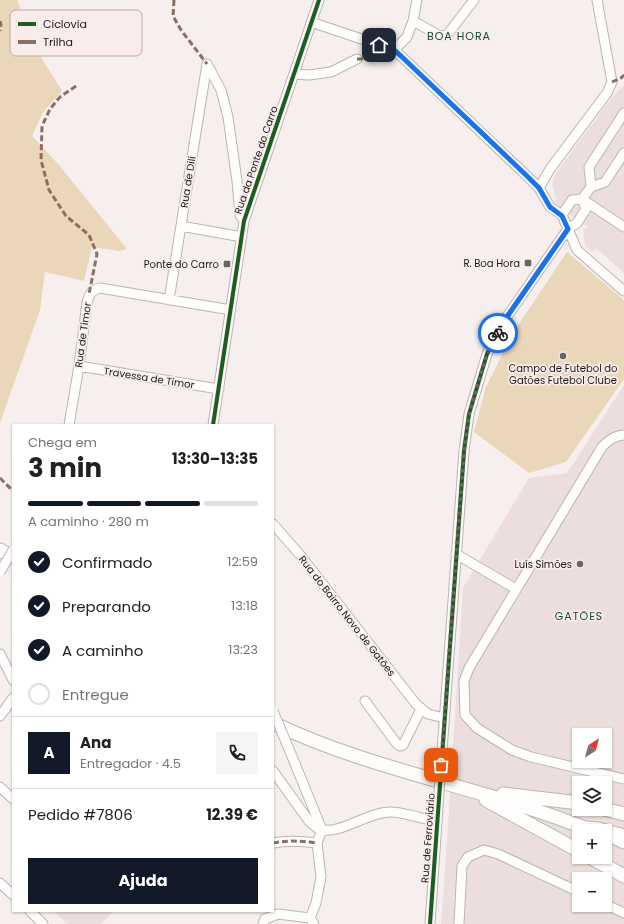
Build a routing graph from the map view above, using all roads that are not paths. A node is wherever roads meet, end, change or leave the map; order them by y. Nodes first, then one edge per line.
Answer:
1 (319, 0) edge
2 (416, 0) edge
3 (474, 0) edge
4 (597, 0) edge
5 (413, 21) junction
6 (311, 22) junction
7 (394, 50) junction
8 (357, 59) dead end
9 (294, 74) junction
10 (624, 113) edge
11 (624, 153) edge
12 (591, 186) junction
13 (539, 188) junction
14 (582, 199) junction
15 (562, 216) junction
16 (244, 221) junction
17 (181, 226) junction
18 (624, 227) edge
19 (568, 229) junction
20 (242, 237) junction
21 (624, 291) edge
22 (169, 300) junction
23 (230, 310) junction
24 (79, 366) junction
25 (219, 389) junction
26 (69, 424) edge
27 (213, 424) edge
28 (624, 434) edge
29 (274, 525) edge
30 (0, 550) edge
31 (12, 552) edge
32 (456, 554) junction
33 (12, 556) edge
34 (0, 572) edge
35 (516, 589) junction
36 (0, 654) edge
37 (12, 678) edge
38 (12, 699) edge
39 (365, 701) dead end
40 (421, 709) junction
41 (274, 713) edge
42 (0, 716) edge
43 (444, 718) junction
44 (274, 723) edge
45 (274, 771) edge
46 (624, 779) edge
47 (0, 787) edge
48 (471, 790) junction
49 (12, 798) edge
50 (572, 802) edge
51 (612, 811) edge
52 (624, 814) edge
53 (437, 822) junction
54 (576, 824) edge
55 (322, 830) junction
56 (612, 831) edge
57 (624, 834) edge
58 (612, 836) edge
59 (612, 839) edge
60 (624, 842) edge
61 (274, 843) edge
62 (318, 843) junction
63 (624, 845) edge
64 (572, 847) edge
65 (603, 864) edge
66 (624, 876) edge
67 (0, 883) edge
68 (572, 889) edge
69 (12, 894) edge
70 (612, 907) edge
71 (31, 912) edge
72 (624, 913) edge
73 (263, 918) edge
74 (312, 921) edge
75 (43, 924) edge
76 (430, 924) edge
77 (459, 924) edge

1 - 6 street, Rua da Ponte do Carro
2 - 5 street
3 - 5 street
4 - 13 street
5 - 7 street
6 - 7 street
6 - 9 street, Rua da Ponte do Carro
7 - 13 street
8 - 9 street
9 - 16 street, Rua da Ponte do Carro
10 - 12 street
11 - 12 street
12 - 14 street
13 - 15 street
14 - 15 street
14 - 18 street
14 - 19 street, Rua de Ferroviário
15 - 19 street
16 - 17 street, Rua de Dili
16 - 20 street, Rua da Ponte do Carro
17 - 20 street
17 - 22 street, Rua de Dili
19 - 21 street
19 - 32 street, Rua de Ferroviário
20 - 23 street, Rua da Ponte do Carro
22 - 23 street, Rua de Timor
22 - 24 street, Rua de Timor
23 - 25 street, Rua da Ponte do Carro
24 - 25 street, Travessa de Timor
24 - 26 street, Rua de Timor
25 - 27 street, Rua da Ponte do Carro
28 - 35 street
29 - 40 street, Rua do Bairro Novo de Gatões
30 - 33 highway
31 - 34 street, bridge
32 - 35 street
32 - 43 street, Rua de Ferroviário
35 - 46 street
36 - 37 street
38 - 42 street
39 - 40 street
40 - 43 street, Rua do Bairro Novo de Gatões
41 - 55 street, bridge
43 - 53 street, Rua de Ferroviário, bridge
44 - 48 highway
45 - 55 street
47 - 49 street
48 - 50 highway
48 - 54 highway
48 - 64 highway
51 - 52 highway
53 - 55 street
53 - 76 street, Rua de Ferroviário
55 - 62 street
56 - 57 street
58 - 60 highway
59 - 63 highway
61 - 62 street
62 - 74 street
65 - 66 highway
67 - 69 street
68 - 77 street
70 - 72 street
71 - 75 street
73 - 74 street

